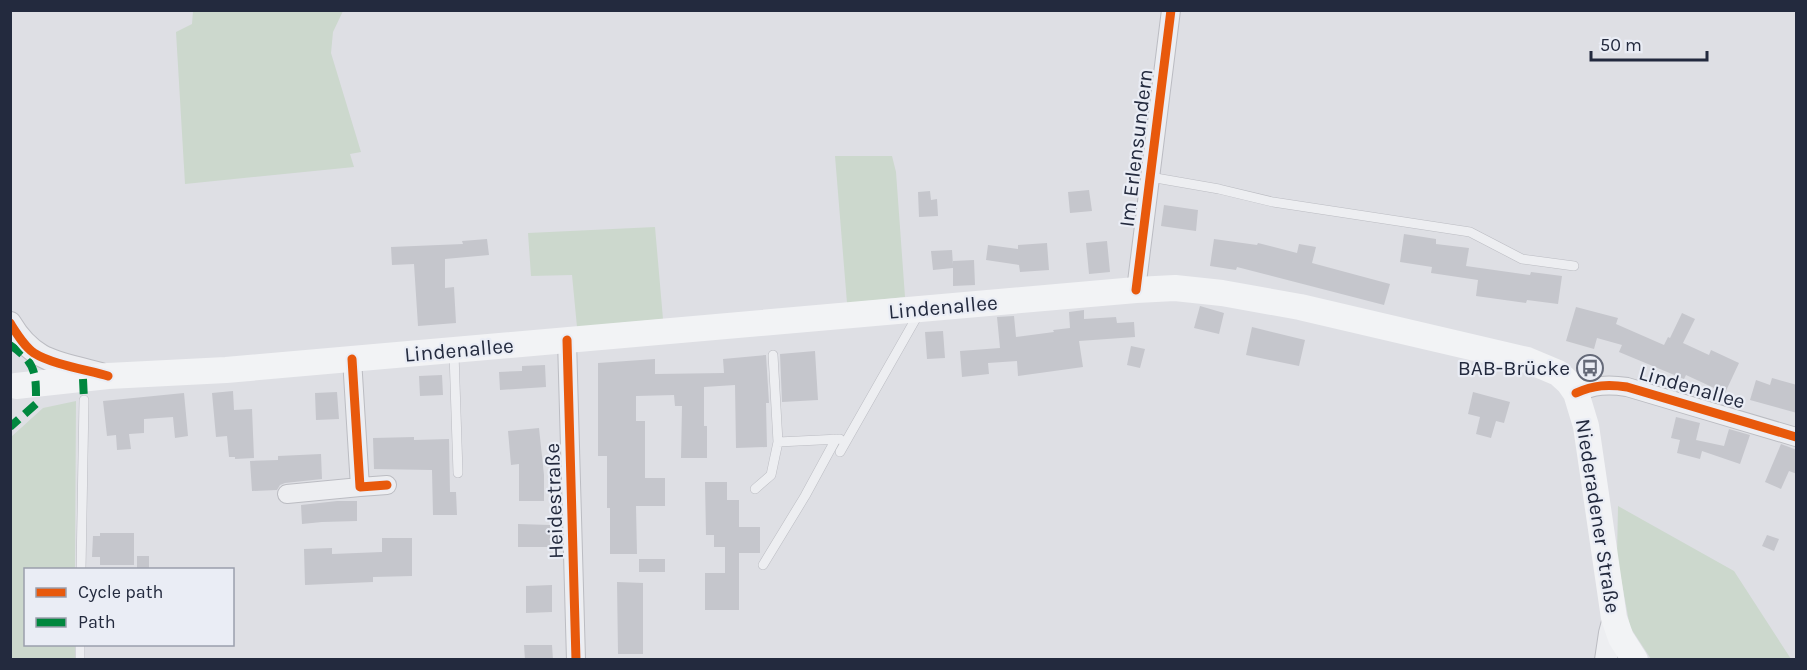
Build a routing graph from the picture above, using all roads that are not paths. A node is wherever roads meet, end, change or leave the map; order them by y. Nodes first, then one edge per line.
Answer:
1 (1172, 10) edge
2 (1150, 177) junction
3 (1574, 266) dead end
4 (1136, 290) junction
5 (922, 308) junction
6 (10, 323) edge
7 (567, 340) junction
8 (454, 350) junction
9 (773, 355) dead end
10 (352, 359) junction
11 (1527, 360) joint
12 (108, 376) junction
13 (12, 389) edge
14 (1576, 393) junction
15 (84, 400) dead end
16 (1797, 437) edge
17 (836, 439) junction
18 (848, 439) junction
19 (778, 442) junction
20 (840, 453) dead end
21 (458, 473) dead end
22 (387, 484) dead end
23 (360, 488) junction
24 (755, 489) dead end
25 (287, 494) dead end
26 (763, 565) dead end
27 (81, 568) edge
28 (1614, 618) junction
29 (576, 660) edge
30 (1606, 660) edge
31 (1635, 660) edge

1 - 2 street, Im Erlensundern
2 - 3 lane, Im Erlensundern
2 - 4 street, Im Erlensundern
4 - 5 main road, Lindenallee
4 - 11 main road, Lindenallee
5 - 7 main road, Lindenallee
5 - 18 lane
6 - 12 street, Lindenallee
7 - 8 main road, Lindenallee
7 - 29 street, Heidestraße
8 - 10 main road, Lindenallee
8 - 21 lane
9 - 19 lane
10 - 12 main road, Lindenallee
10 - 23 street
11 - 14 main road, Niederadener Straße
12 - 13 main road, Lindenallee
14 - 16 street, Lindenallee
14 - 28 main road, Niederadener Straße
15 - 27 lane
17 - 18 lane
17 - 19 lane
17 - 26 lane
18 - 20 lane
19 - 24 lane
22 - 23 street
23 - 25 street
28 - 30 street
28 - 31 main road, Niederadener Straße

